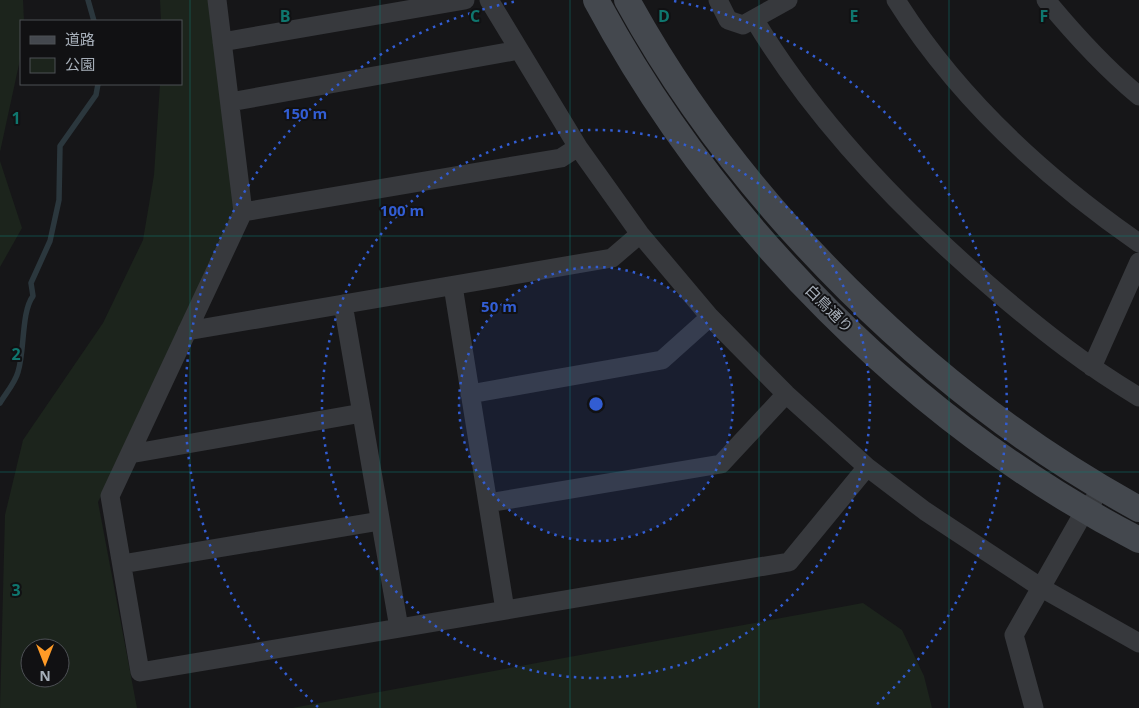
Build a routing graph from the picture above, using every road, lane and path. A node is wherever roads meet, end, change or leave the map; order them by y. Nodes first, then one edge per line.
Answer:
1 (218, 0) edge
2 (465, 0) edge
3 (489, 0) edge
4 (596, 0) edge
5 (627, 0) edge
6 (718, 0) edge
7 (896, 0) edge
8 (1046, 0) edge
9 (780, 2) edge
10 (754, 19) junction
11 (222, 42) junction
12 (519, 50) junction
13 (1139, 96) edge
14 (230, 102) junction
15 (578, 147) junction
16 (243, 212) junction
17 (640, 234) junction
18 (1139, 243) edge
19 (1139, 262) edge
20 (452, 286) junction
21 (343, 304) junction
22 (710, 317) junction
23 (187, 330) junction
24 (1092, 367) junction
25 (470, 394) junction
26 (786, 394) junction
27 (1139, 396) edge
28 (362, 412) junction
29 (130, 454) junction
30 (867, 467) junction
31 (1102, 489) junction
32 (488, 503) junction
33 (1139, 509) edge
34 (1084, 512) junction
35 (380, 521) junction
36 (1139, 540) edge
37 (122, 564) junction
38 (1040, 587) junction
39 (505, 610) junction
40 (399, 628) junction
41 (1139, 643) edge
42 (1034, 708) edge

1 - 11 street
2 - 11 street
3 - 12 street
4 - 34 main road, 白鳥通り
5 - 31 main road, 白鳥通り
6 - 10 street
7 - 18 street
8 - 13 street
9 - 10 street
10 - 24 street
11 - 14 street
12 - 14 street
12 - 15 street
14 - 16 street
15 - 16 street
15 - 17 street
16 - 23 street
17 - 20 street
17 - 22 street
19 - 24 street
20 - 21 street
20 - 25 street
21 - 23 street
21 - 28 street
22 - 25 street
22 - 26 street
23 - 29 street
24 - 27 street
25 - 32 street
26 - 30 street
26 - 32 street
28 - 29 street
28 - 35 street
29 - 37 street
30 - 38 street
30 - 39 street
31 - 33 main road, 白鳥通り
31 - 34 street
32 - 39 street
34 - 36 main road, 白鳥通り
34 - 38 street
35 - 37 street
35 - 40 street
37 - 40 street
38 - 41 street
38 - 42 street
39 - 40 street

